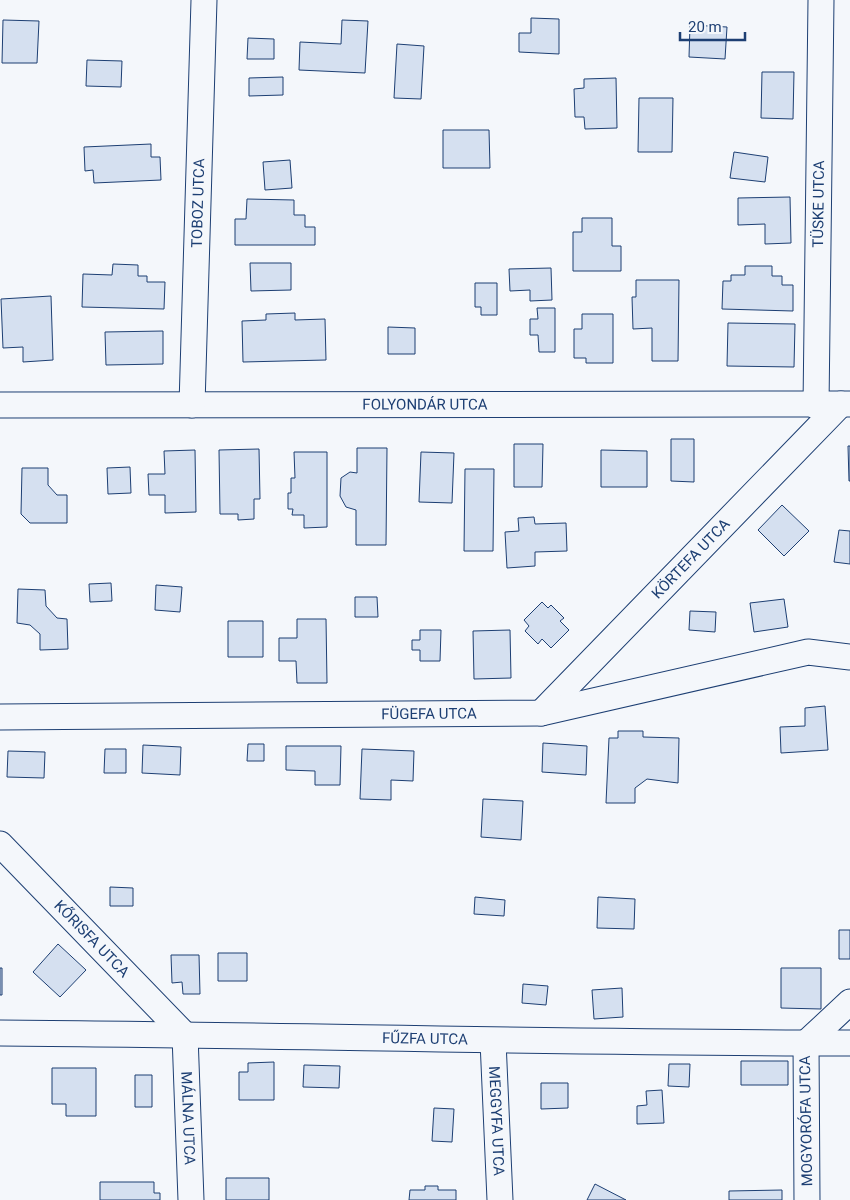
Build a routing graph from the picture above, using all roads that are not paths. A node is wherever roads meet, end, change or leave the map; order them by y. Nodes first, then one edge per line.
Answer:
1 (204, 0) edge
2 (821, 0) edge
3 (845, 404) edge
4 (0, 405) edge
5 (192, 405) junction
6 (816, 406) junction
7 (850, 657) edge
8 (541, 713) junction
9 (0, 717) edge
10 (0, 844) edge
11 (850, 1002) edge
12 (0, 1033) edge
13 (185, 1035) junction
14 (493, 1041) junction
15 (806, 1043) junction
16 (850, 1043) edge
17 (191, 1200) edge
18 (500, 1200) edge
19 (807, 1200) edge

1 - 5 street, TOBOZ UTCA
2 - 6 street, TÜSKE UTCA
3 - 6 street, FOLYONDÁR UTCA
3 - 8 street, KÖRTEFA UTCA
4 - 5 street, FOLYONDÁR UTCA
5 - 6 street, FOLYONDÁR UTCA
7 - 8 street, FÜGEFA UTCA
8 - 9 street, FÜGEFA UTCA
10 - 13 street, KŐRISFA UTCA
11 - 15 street
12 - 13 street, FŰZFA UTCA
13 - 14 street, FŰZFA UTCA
13 - 17 street, MÁLNA UTCA
14 - 15 street, FŰZFA UTCA
14 - 18 street, MEGGYFA UTCA
15 - 16 street, FŰZFA UTCA
15 - 19 street, MOGYORÓFA UTCA

